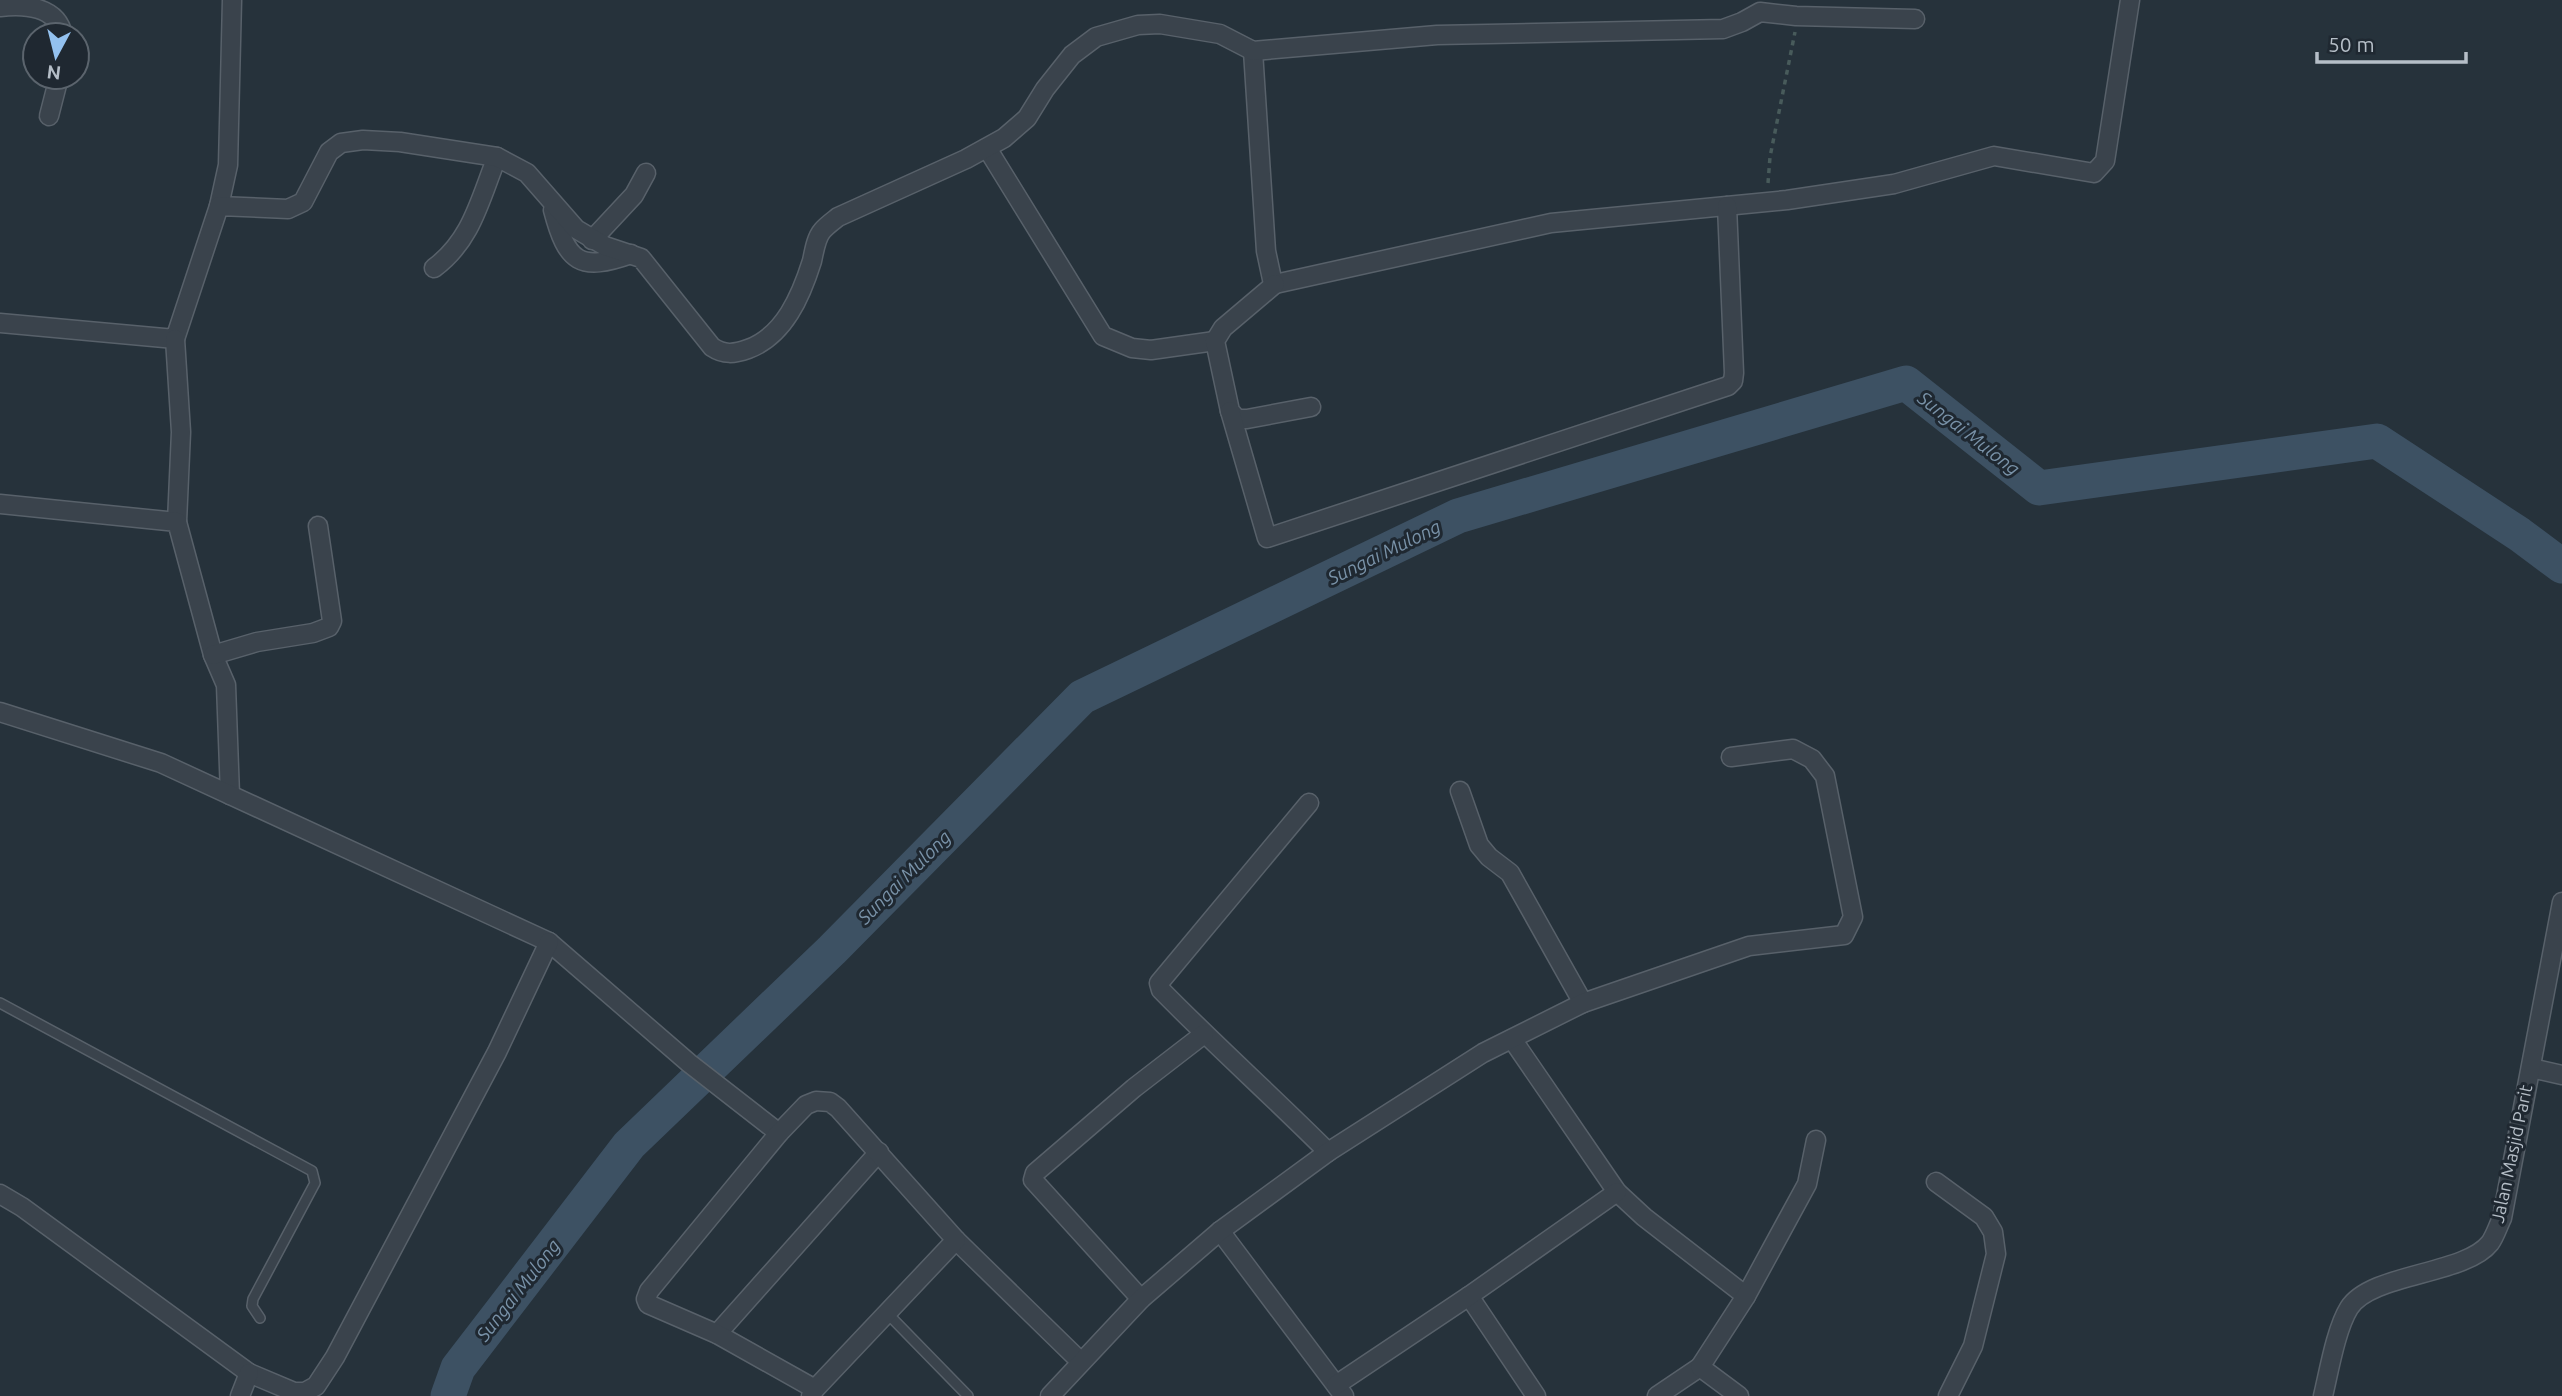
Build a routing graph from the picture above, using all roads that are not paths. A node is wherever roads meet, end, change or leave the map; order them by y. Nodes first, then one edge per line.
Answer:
1 (232, 0) edge
2 (2130, 0) edge
3 (0, 6) edge
4 (1915, 19) dead end
5 (57, 21) edge
6 (1253, 51) junction
7 (55, 91) edge
8 (49, 116) dead end
9 (987, 148) junction
10 (497, 157) junction
11 (646, 173) dead end
12 (551, 201) junction
13 (219, 206) junction
14 (1727, 206) junction
15 (592, 240) junction
16 (631, 254) junction
17 (434, 268) dead end
18 (1276, 284) junction
19 (0, 323) edge
20 (175, 339) junction
21 (1215, 341) junction
22 (1311, 407) dead end
23 (1230, 411) junction
24 (0, 504) edge
25 (177, 522) junction
26 (318, 526) dead end
27 (213, 655) junction
28 (0, 712) edge
29 (1731, 757) dead end
30 (1460, 791) dead end
31 (230, 795) junction
32 (1309, 803) dead end
33 (2562, 902) edge
34 (549, 942) junction
35 (0, 1003) edge
36 (1583, 1003) junction
37 (1204, 1034) junction
38 (1512, 1039) junction
39 (2531, 1068) junction
40 (2562, 1075) edge
41 (779, 1133) junction
42 (1816, 1140) dead end
43 (879, 1152) junction
44 (1328, 1152) junction
45 (1937, 1182) dead end
46 (1617, 1192) junction
47 (0, 1194) edge
48 (1220, 1231) junction
49 (956, 1240) junction
50 (1469, 1296) junction
51 (1746, 1296) junction
52 (1141, 1299) junction
53 (887, 1313) junction
54 (260, 1318) dead end
55 (717, 1334) junction
56 (1081, 1362) junction
57 (1700, 1367) junction
58 (249, 1373) junction
59 (1340, 1391) edge
60 (813, 1392) edge
61 (240, 1396) edge
62 (968, 1396) edge
63 (1050, 1396) edge
64 (1536, 1396) edge
65 (1657, 1396) edge
66 (1740, 1396) edge
67 (1948, 1396) edge
68 (2323, 1396) edge

1 - 13 street
2 - 14 street
3 - 5 street
4 - 6 street
6 - 9 street
6 - 18 street
7 - 8 street
9 - 16 street
9 - 21 street
10 - 12 street
10 - 13 street
10 - 17 street
11 - 15 street
12 - 15 street
12 - 16 street
13 - 20 street
14 - 18 street
14 - 23 street
15 - 16 street
18 - 21 street
19 - 20 street
20 - 25 street
21 - 23 street
22 - 23 street
24 - 25 street
25 - 27 street
26 - 27 street
27 - 31 street
28 - 31 street
29 - 36 street
30 - 36 street
31 - 34 street
32 - 37 street
33 - 39 street, Jalan Masjid Parit
34 - 41 street
34 - 58 street
35 - 54 lane
36 - 38 street
37 - 44 street
37 - 52 street
38 - 44 street
38 - 46 street
39 - 40 street
39 - 68 street, Jalan Masjid Parit
41 - 43 street
41 - 55 street
42 - 51 street
43 - 49 street
43 - 55 street
44 - 48 street
45 - 67 street
46 - 50 street
46 - 51 street
47 - 58 street
48 - 52 street
48 - 59 street
49 - 53 street
49 - 56 street
50 - 59 street
50 - 64 street
51 - 57 street
52 - 56 street
53 - 60 street
53 - 62 lane
55 - 60 street
56 - 63 street
57 - 65 street
57 - 66 street
58 - 61 street

